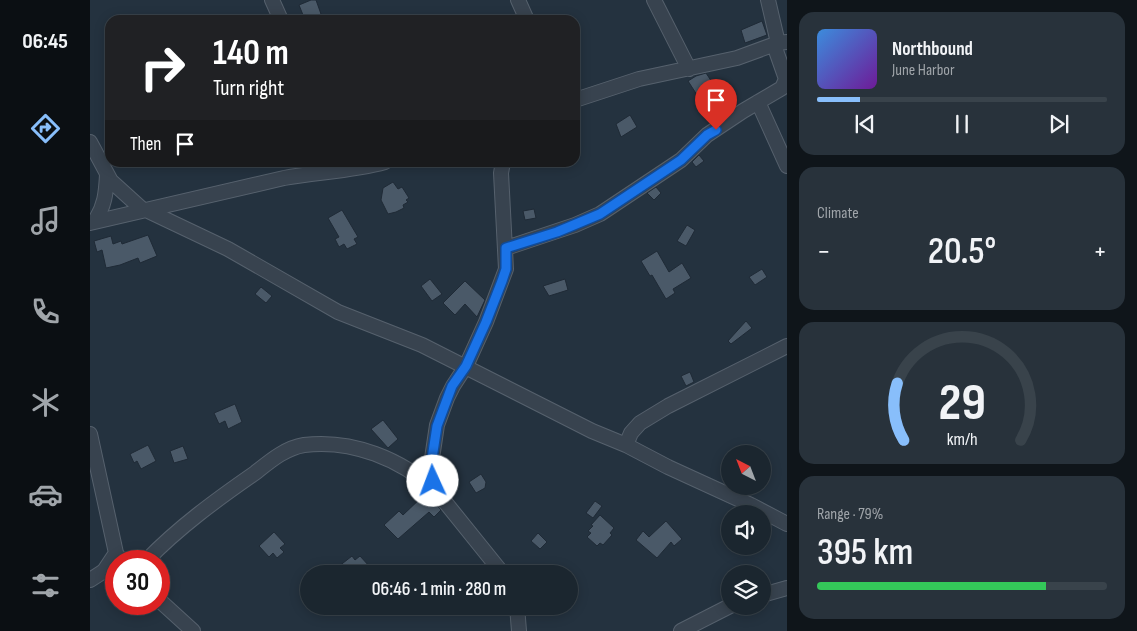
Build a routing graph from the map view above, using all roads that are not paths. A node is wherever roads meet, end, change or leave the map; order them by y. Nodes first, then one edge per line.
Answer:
1 (272, 0) edge
2 (519, 0) edge
3 (654, 0) edge
4 (768, 0) edge
5 (279, 15) edge
6 (526, 15) edge
7 (780, 43) edge
8 (689, 69) junction
9 (580, 98) edge
10 (758, 102) junction
11 (90, 142) edge
12 (787, 166) edge
13 (342, 167) edge
14 (503, 167) edge
15 (106, 175) junction
16 (144, 210) junction
17 (92, 222) edge
18 (506, 248) junction
19 (787, 346) edge
20 (466, 366) junction
21 (90, 434) edge
22 (626, 445) junction
23 (440, 494) junction
24 (787, 524) edge
25 (116, 550) edge
26 (156, 550) edge
27 (496, 565) edge
28 (105, 570) edge
29 (90, 580) edge
30 (787, 588) edge
31 (771, 592) edge
32 (170, 610) edge
33 (721, 611) edge
34 (518, 615) edge
35 (193, 631) edge
36 (520, 631) edge
37 (681, 631) edge

1 - 5 street
2 - 6 street
3 - 8 street
4 - 7 street
7 - 8 street
7 - 10 street
8 - 9 street
10 - 12 street
10 - 18 street
11 - 15 street
13 - 16 street
14 - 18 street
15 - 16 street
15 - 17 street
16 - 17 street
16 - 20 street
18 - 20 street
19 - 22 street
20 - 22 street
20 - 23 street
21 - 25 street
22 - 24 street
23 - 26 street
23 - 27 street
28 - 29 street
30 - 31 street
32 - 35 street
33 - 37 street
34 - 36 street

